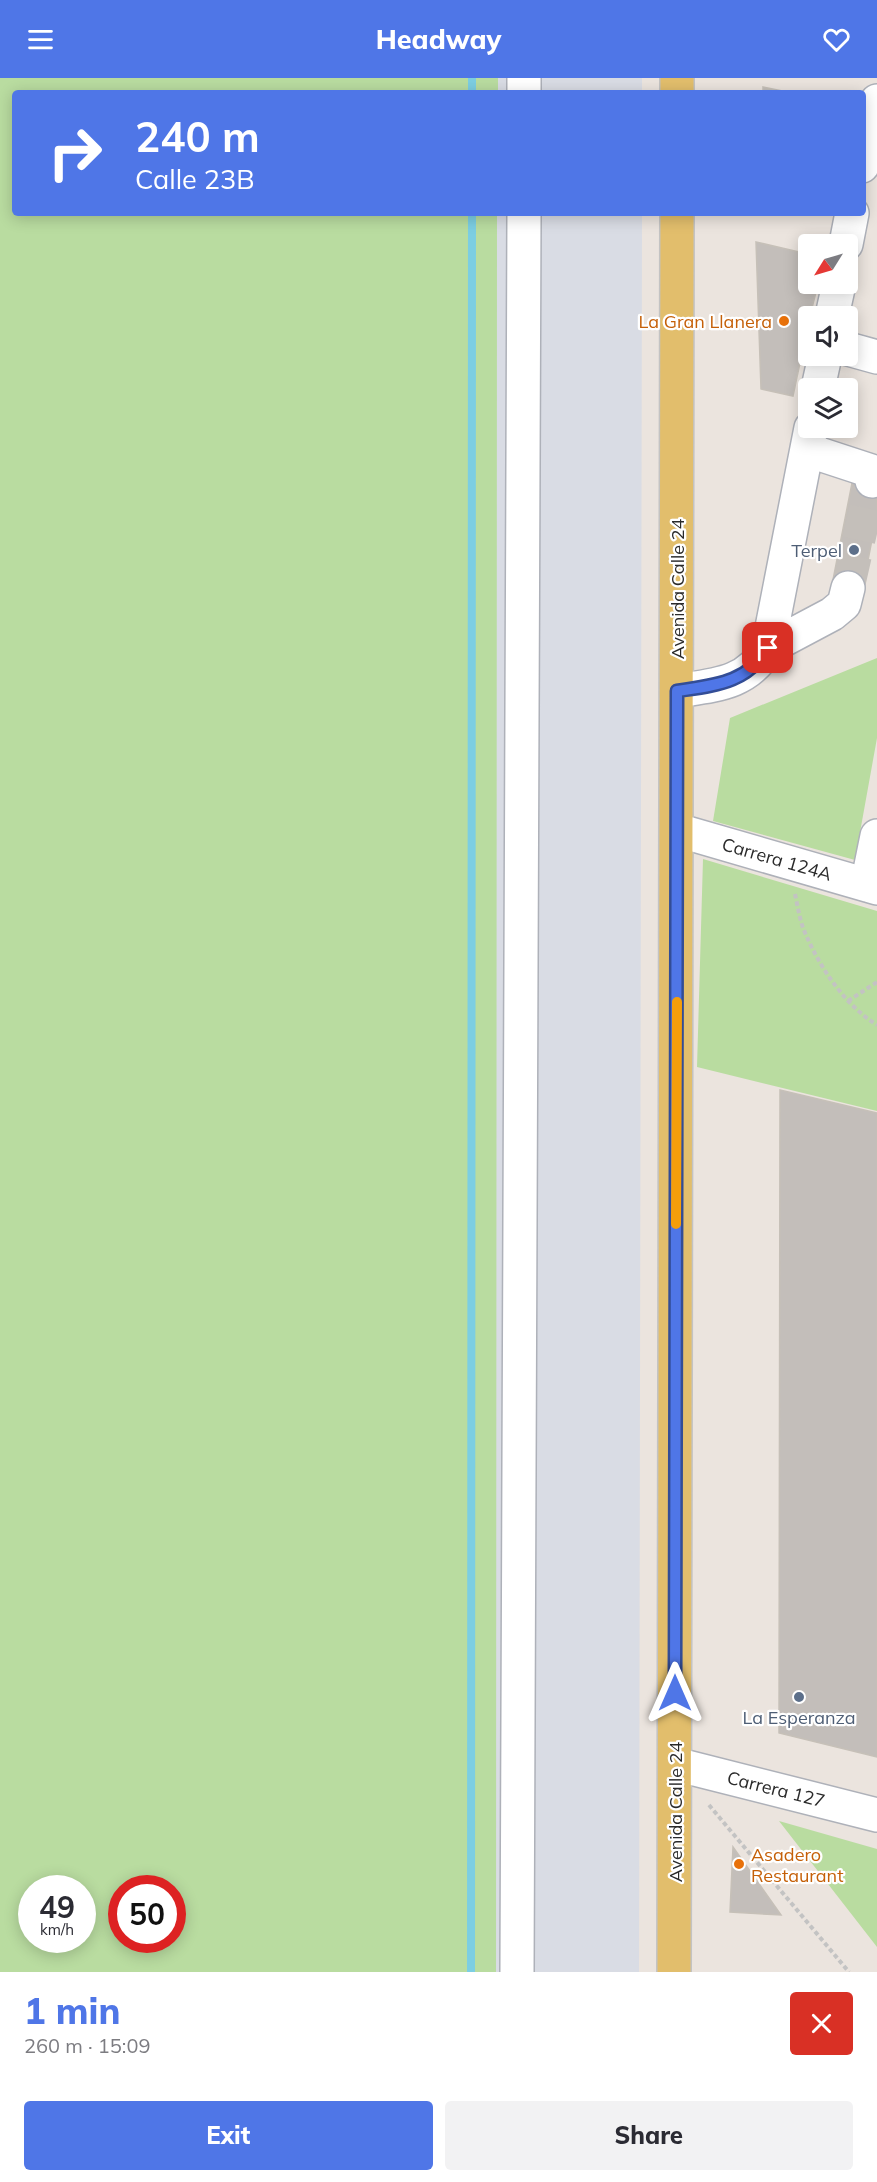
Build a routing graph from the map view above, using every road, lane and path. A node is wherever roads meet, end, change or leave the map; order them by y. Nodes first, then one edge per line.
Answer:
1 (877, 101) edge
2 (866, 149) edge
3 (524, 216) edge
4 (677, 216) edge
5 (851, 216) edge
6 (848, 234) edge
7 (858, 352) edge
8 (877, 357) edge
9 (809, 439) edge
10 (872, 481) dead end
11 (848, 588) tunnel mouth
12 (768, 648) junction
13 (677, 691) junction
14 (677, 830) junction
15 (877, 836) edge
16 (786, 862) junction
17 (872, 886) edge
18 (877, 982) edge
19 (848, 1001) junction
20 (877, 1025) edge
21 (675, 1764) junction
22 (705, 1801) dead end
23 (877, 1815) edge
24 (517, 1972) edge
25 (674, 1972) edge
26 (849, 1972) edge

1 - 2 street
3 - 24 street
4 - 13 main road, Avenida Calle 24
5 - 6 street
7 - 8 street
9 - 10 street
9 - 12 street
11 - 12 street
12 - 13 street
13 - 14 main road, Avenida Calle 24
14 - 16 street, Carrera 124A
14 - 21 main road, Avenida Calle 24
15 - 17 street
16 - 17 street, Carrera 124A
16 - 19 path
18 - 19 path
19 - 20 path
21 - 23 street, Carrera 127
21 - 25 main road, Avenida Calle 24
22 - 26 path

